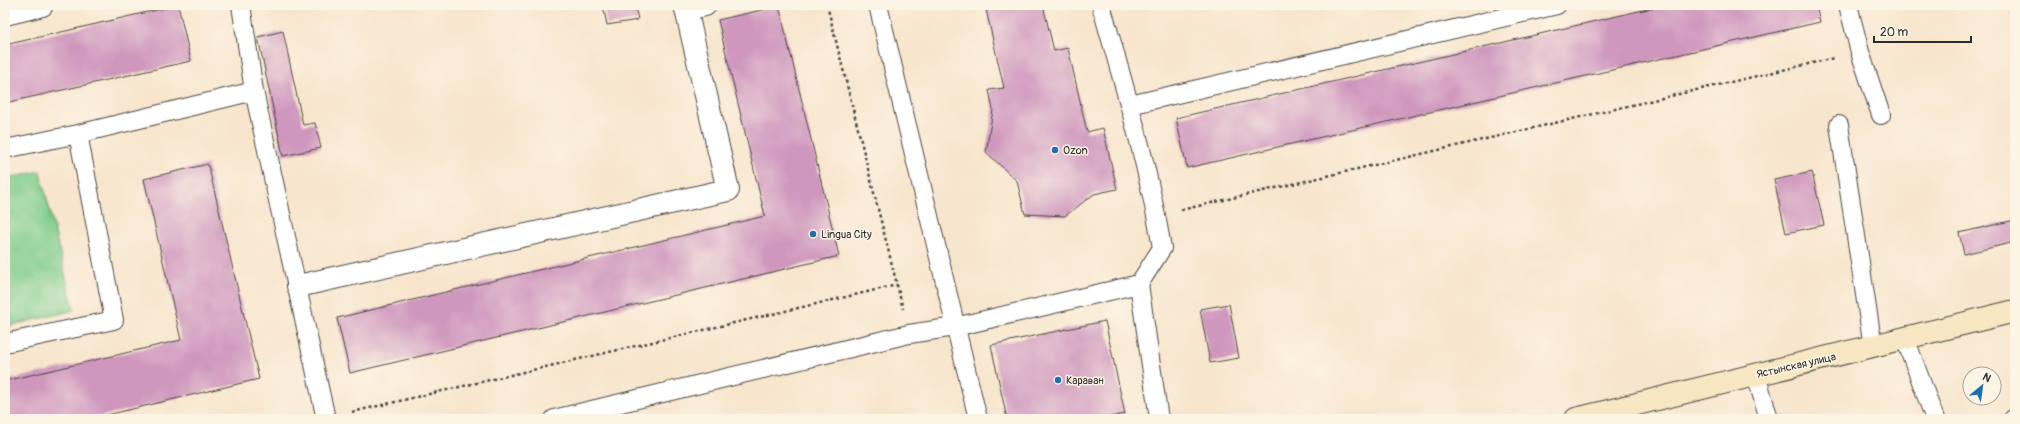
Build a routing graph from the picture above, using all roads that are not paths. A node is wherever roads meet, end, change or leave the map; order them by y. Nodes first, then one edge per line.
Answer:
1 (42, 5) edge
2 (241, 5) edge
3 (878, 5) edge
4 (1101, 5) edge
5 (1557, 5) edge
6 (1848, 5) edge
7 (692, 6) edge
8 (5, 14) edge
9 (254, 91) junction
10 (1130, 105) junction
11 (1881, 115) dead end
12 (1839, 125) dead end
13 (78, 134) junction
14 (5, 149) edge
15 (1139, 284) junction
16 (298, 286) junction
17 (2015, 311) edge
18 (955, 327) junction
19 (1905, 338) junction
20 (5, 343) edge
21 (1872, 347) junction
22 (1756, 375) junction
23 (325, 418) edge
24 (554, 419) edge
25 (978, 419) edge
26 (1159, 419) edge
27 (1576, 419) edge
28 (1769, 419) edge
29 (1935, 419) edge

1 - 8 street
2 - 9 lane
3 - 18 lane
4 - 10 lane
5 - 10 lane
6 - 11 lane
7 - 16 street
9 - 13 lane
9 - 16 lane
10 - 15 lane
12 - 21 lane
13 - 14 lane
13 - 20 lane
15 - 18 lane
15 - 26 lane
16 - 23 lane
17 - 19 main road, Ястынская улица
18 - 24 lane
18 - 25 lane
19 - 21 main road, Ястынская улица
19 - 29 lane
21 - 22 main road, Ястынская улица
22 - 27 main road, Ястынская улица
22 - 28 lane

